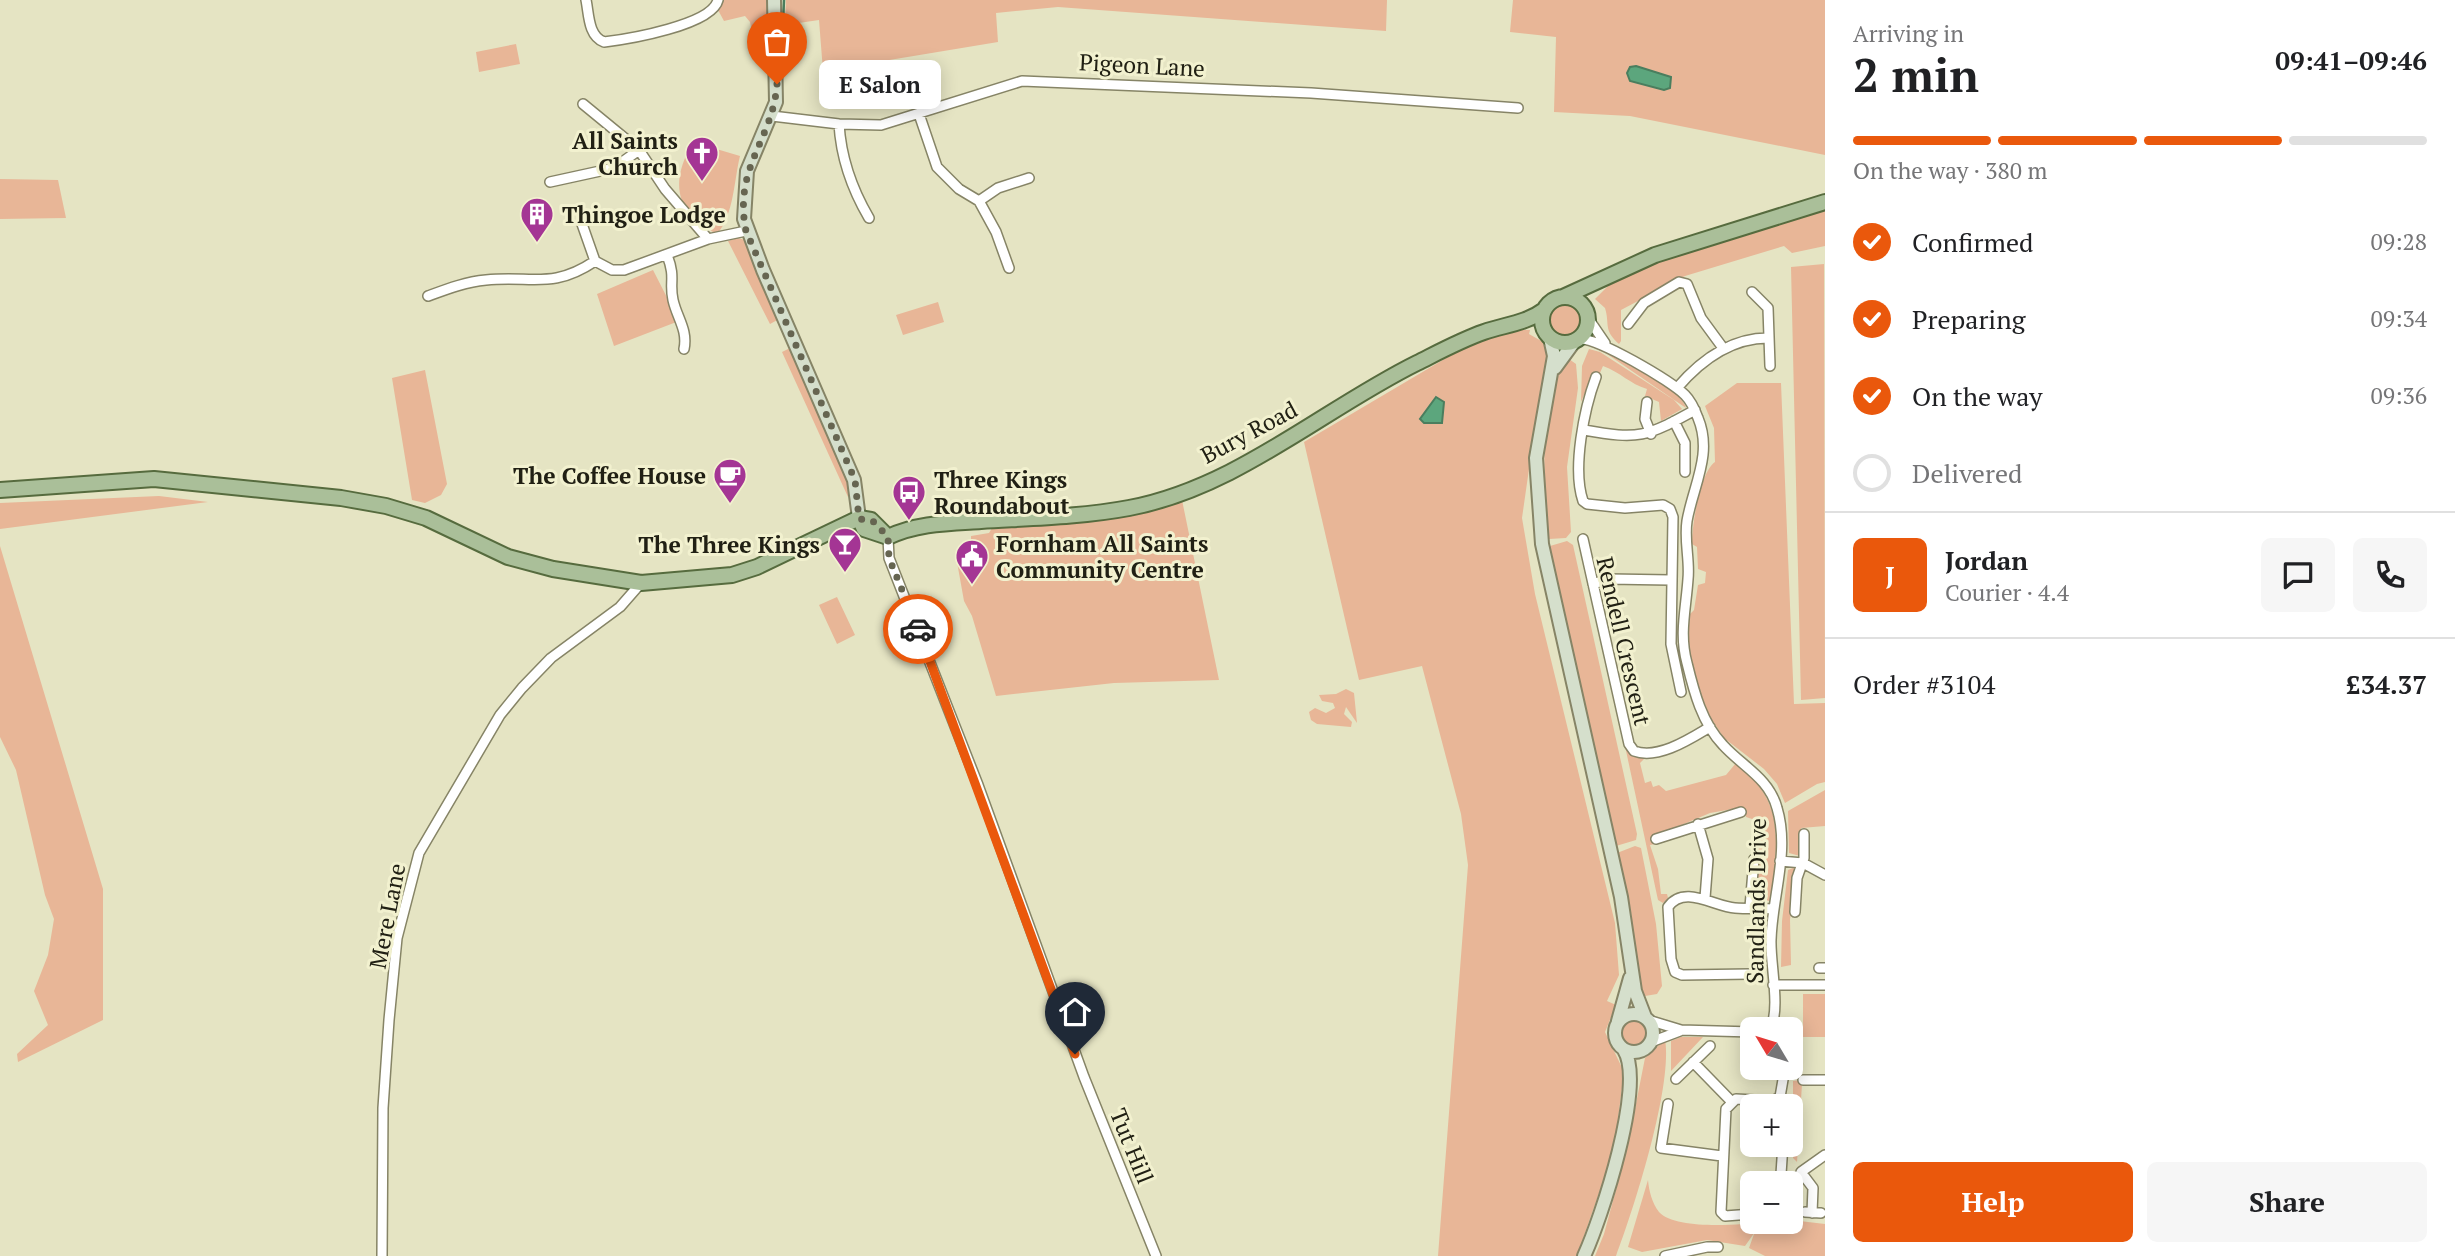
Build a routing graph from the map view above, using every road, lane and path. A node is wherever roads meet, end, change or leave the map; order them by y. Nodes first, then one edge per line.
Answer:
1 (586, 0) edge
2 (718, 0) edge
3 (774, 0) edge
4 (583, 104) dead end
5 (1518, 108) dead end
6 (919, 114) junction
7 (772, 117) junction
8 (839, 124) junction
9 (639, 149) junction
10 (1029, 178) dead end
11 (550, 182) dead end
12 (979, 201) junction
13 (1825, 202) edge
14 (869, 218) dead end
15 (582, 224) dead end
16 (746, 231) junction
17 (708, 239) junction
18 (667, 255) junction
19 (595, 261) junction
20 (1009, 268) dead end
21 (1608, 277) junction
22 (1752, 292) dead end
23 (428, 296) dead end
24 (1563, 297) junction
25 (1544, 310) junction
26 (1587, 314) junction
27 (1628, 324) dead end
28 (1506, 325) junction
29 (1548, 335) junction
30 (1768, 338) junction
31 (1576, 341) junction
32 (1723, 348) junction
33 (684, 349) dead end
34 (1611, 349) junction
35 (1770, 366) dead end
36 (1552, 371) junction
37 (1596, 377) dead end
38 (1677, 388) junction
39 (1647, 402) dead end
40 (1695, 410) junction
41 (1674, 421) junction
42 (1584, 430) junction
43 (1651, 434) junction
44 (1685, 472) dead end
45 (0, 490) edge
46 (859, 519) junction
47 (888, 537) junction
48 (1583, 539) dead end
49 (1670, 580) junction
50 (641, 583) junction
51 (1593, 584) junction
52 (1681, 692) dead end
53 (1710, 727) junction
54 (1741, 811) dead end
55 (1698, 824) junction
56 (1804, 834) dead end
57 (1656, 839) dead end
58 (1754, 859) dead end
59 (1780, 861) junction
60 (1803, 863) junction
61 (1825, 875) edge
62 (1705, 898) junction
63 (1750, 907) junction
64 (1774, 909) junction
65 (1795, 912) dead end
66 (1632, 970) junction
67 (1750, 974) dead end
68 (1773, 985) junction
69 (1825, 985) edge
70 (1772, 1017) edge
71 (1647, 1019) junction
72 (1616, 1024) junction
73 (1681, 1030) junction
74 (1740, 1032) edge
75 (1649, 1044) junction
76 (1710, 1046) dead end
77 (1623, 1050) junction
78 (1693, 1062) junction
79 (1676, 1079) dead end
80 (1803, 1080) dead end
81 (1825, 1080) edge
82 (1630, 1091) junction
83 (1731, 1101) junction
84 (1740, 1101) edge
85 (1668, 1104) dead end
86 (1723, 1156) junction
87 (1823, 1161) edge
88 (1813, 1213) dead end
89 (1740, 1215) edge
90 (1718, 1247) dead end
91 (382, 1256) edge
92 (1156, 1256) edge
93 (1584, 1256) edge
94 (1667, 1256) edge

1 - 2 street
3 - 7 main road
4 - 9 street
5 - 6 street, Pigeon Lane
6 - 8 street, Pigeon Lane
6 - 12 street
7 - 8 street, Pigeon Lane
7 - 16 main road
8 - 14 street
9 - 11 street
9 - 17 street
10 - 12 street
12 - 20 street
13 - 21 main road
15 - 19 street
16 - 17 street
16 - 46 main road
17 - 18 street
18 - 19 street
18 - 33 street
19 - 23 street
21 - 24 main road
21 - 26 main road
22 - 30 street
24 - 25 main road
24 - 26 main road
25 - 28 main road, Bury Road
25 - 29 main road
26 - 31 main road
26 - 34 street, Sandlands Drive
27 - 32 street
28 - 29 main road, Bury Road
28 - 47 main road, Bury Road
29 - 31 main road
29 - 36 main road
30 - 32 street
30 - 35 street
31 - 34 street, Sandlands Drive
31 - 36 main road
32 - 38 street
34 - 38 street, Sandlands Drive
36 - 66 main road
37 - 42 street
38 - 40 street, Sandlands Drive
39 - 43 street
40 - 41 street
40 - 53 street, Sandlands Drive
41 - 43 street
41 - 44 street
42 - 43 street
42 - 49 street
45 - 50 main road
46 - 47 main road
46 - 50 main road
47 - 92 street, Tut Hill
48 - 51 street, Rendell Crescent
49 - 51 street
49 - 52 street
50 - 91 street, Mere Lane
51 - 53 street, Rendell Crescent
53 - 59 street, Sandlands Drive
54 - 55 street
55 - 57 street
55 - 62 street
56 - 60 street
58 - 63 street
59 - 60 street
59 - 64 street, Sandlands Drive
60 - 61 street
60 - 65 street
62 - 63 street
62 - 67 street
63 - 64 street
64 - 68 street, Sandlands Drive
66 - 71 main road
66 - 72 main road
68 - 69 street
68 - 70 street, Sandlands Drive
71 - 72 main road
71 - 73 street
71 - 75 main road
72 - 77 main road
73 - 74 street
73 - 75 street
75 - 77 main road
75 - 82 main road
76 - 78 street
77 - 82 main road
78 - 79 street
78 - 83 street
80 - 81 street
82 - 93 main road
83 - 84 street
83 - 86 street
85 - 86 street
86 - 89 street
87 - 88 street
90 - 94 street

